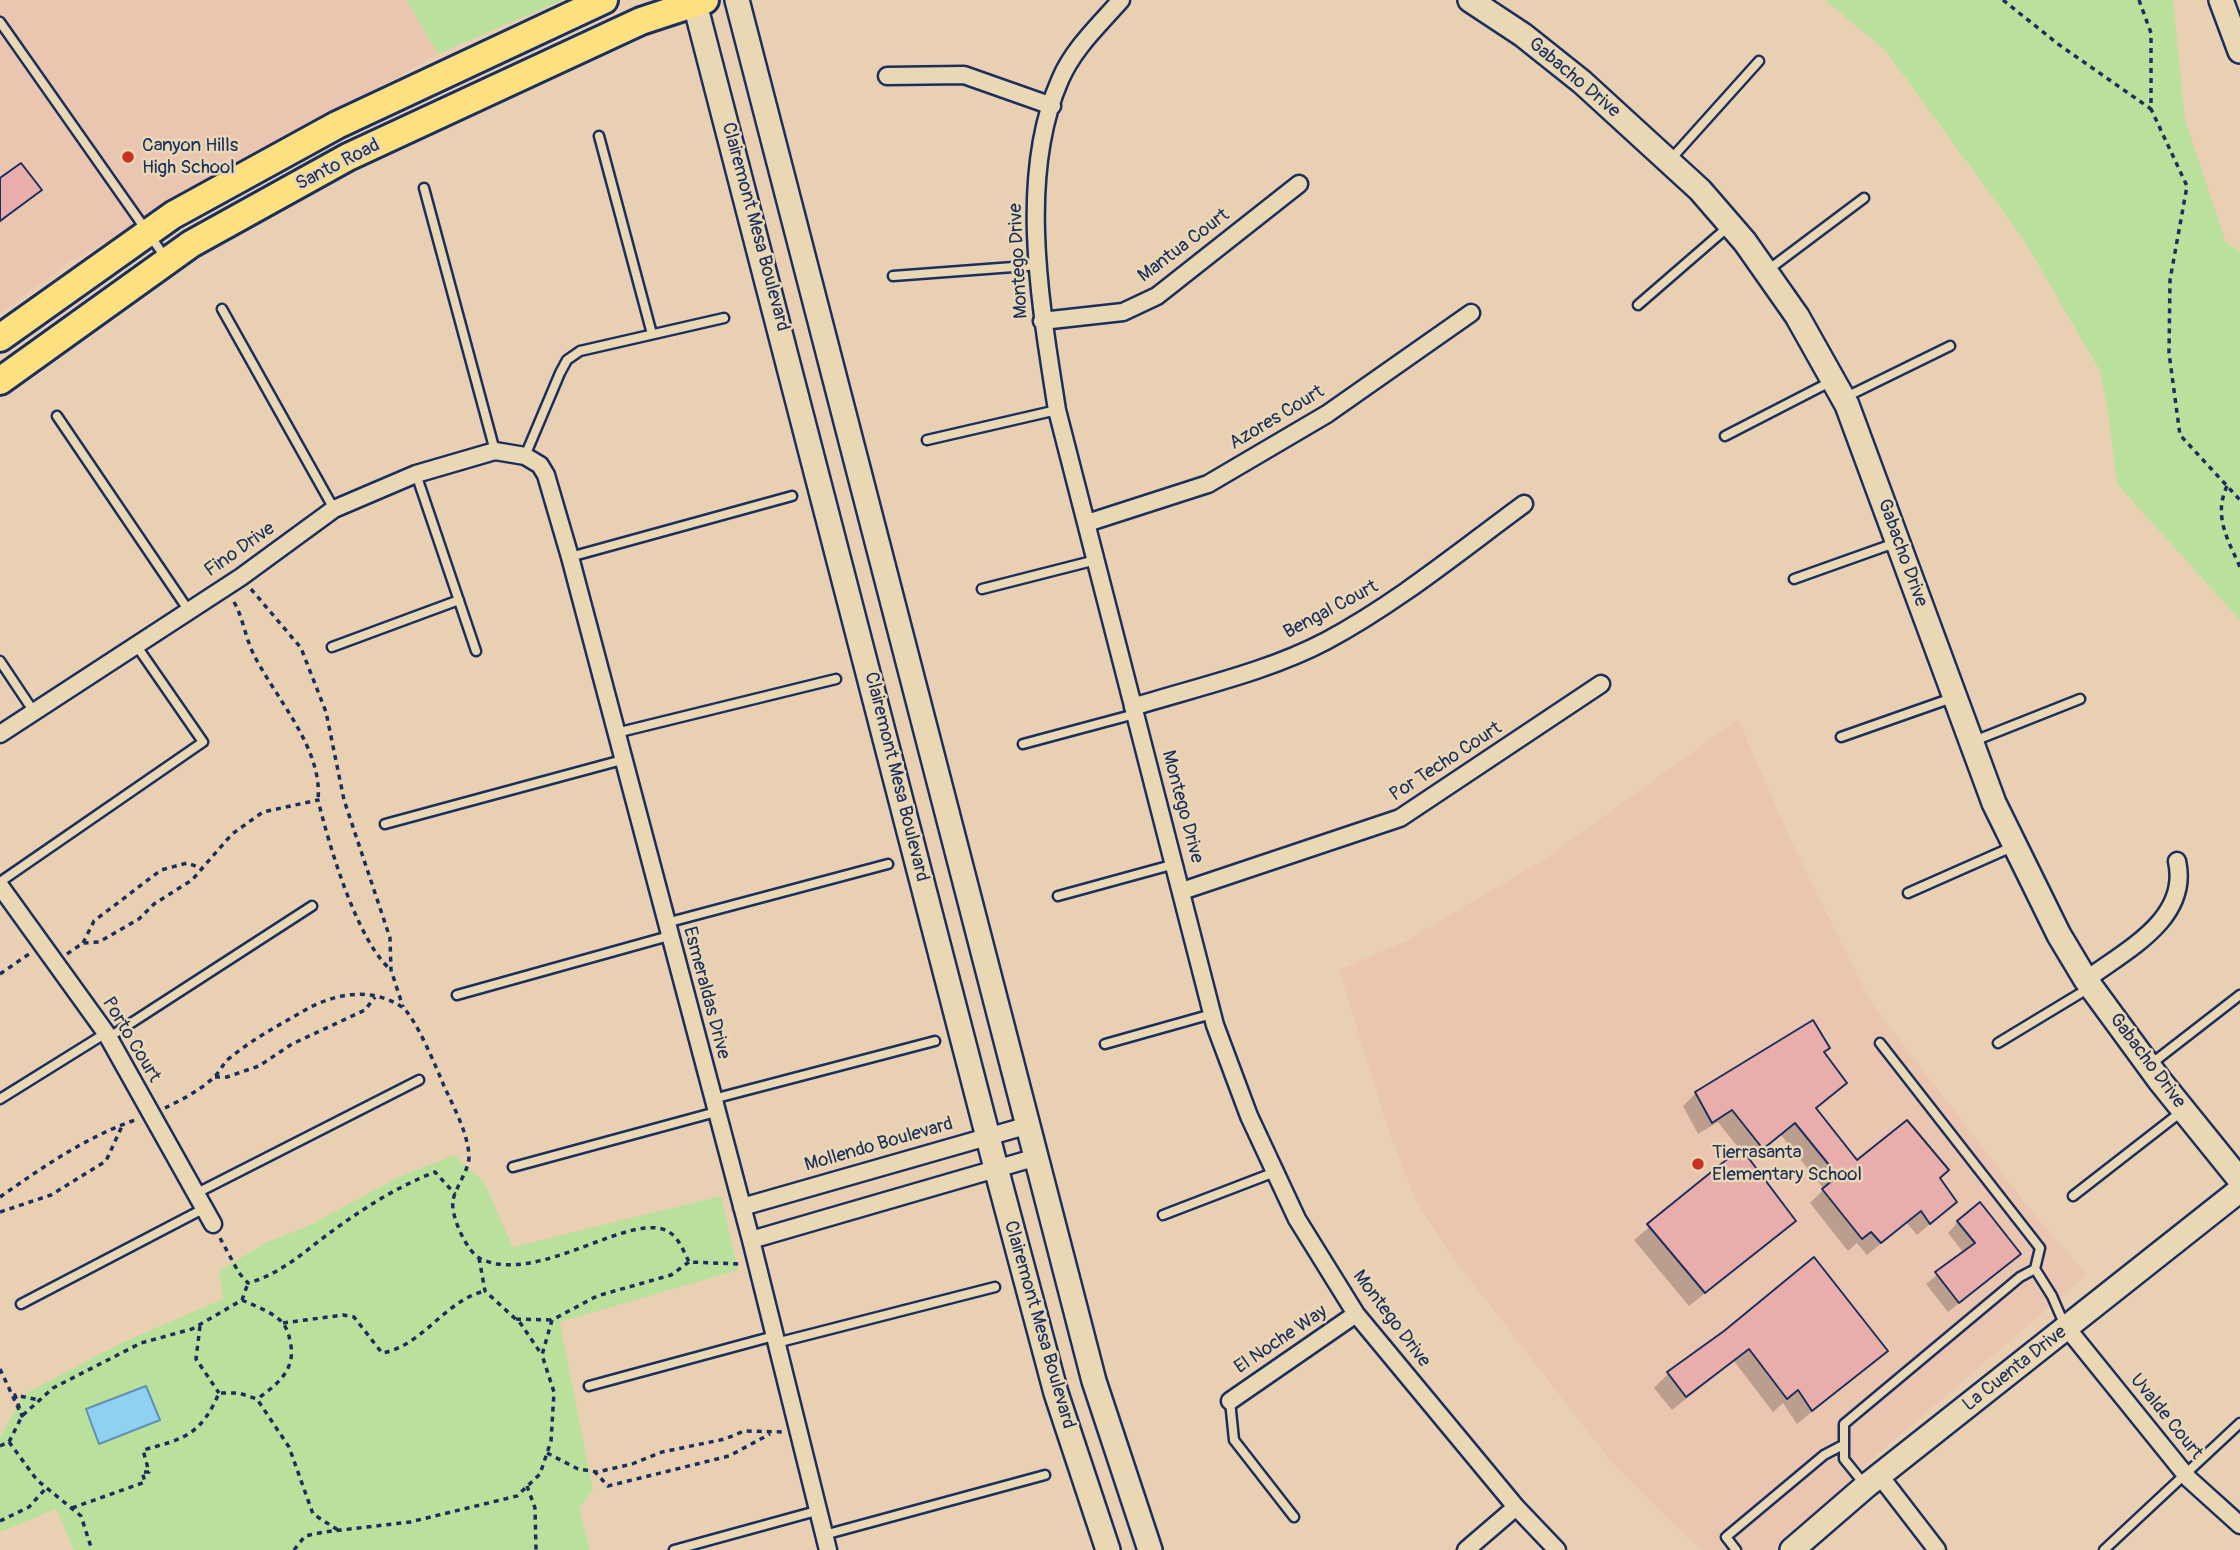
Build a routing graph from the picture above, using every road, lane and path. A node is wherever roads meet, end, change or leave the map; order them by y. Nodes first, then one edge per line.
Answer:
1 (604, 0) edge
2 (737, 0) edge
3 (1121, 0) edge
4 (1470, 0) edge
5 (2003, 0) edge
6 (2139, 0) edge
7 (2221, 0) edge
8 (698, 1) edge
9 (0, 22) edge
10 (2240, 51) edge
11 (1759, 61) dead end
12 (887, 76) dead end
13 (1052, 106) junction
14 (2151, 109) junction
15 (599, 136) dead end
16 (1669, 161) junction
17 (1299, 184) dead end
18 (424, 188) dead end
19 (1864, 198) dead end
20 (1731, 225) junction
21 (148, 233) junction
22 (168, 259) junction
23 (1040, 265) junction
24 (1766, 272) junction
25 (893, 276) dead end
26 (1637, 305) dead end
27 (222, 309) dead end
28 (1471, 313) dead end
29 (724, 318) dead end
30 (1042, 321) junction
31 (652, 334) junction
32 (0, 338) edge
33 (1950, 346) dead end
34 (0, 381) edge
35 (1838, 389) junction
36 (1057, 410) junction
37 (57, 416) dead end
38 (1725, 436) dead end
39 (926, 440) dead end
40 (495, 451) junction
41 (525, 456) junction
42 (416, 474) junction
43 (2227, 486) junction
44 (792, 496) dead end
45 (2240, 500) edge
46 (1524, 504) dead end
47 (334, 509) junction
48 (1087, 523) junction
49 (1898, 542) junction
50 (570, 557) junction
51 (1096, 560) junction
52 (2240, 567) edge
53 (241, 577) junction
54 (1794, 579) dead end
55 (225, 587) junction
56 (982, 589) dead end
57 (459, 600) junction
58 (189, 611) junction
59 (136, 645) junction
60 (332, 647) dead end
61 (476, 651) dead end
62 (0, 661) edge
63 (836, 680) dead end
64 (1601, 684) dead end
65 (1955, 697) junction
66 (2080, 699) dead end
67 (1134, 710) junction
68 (34, 712) junction
69 (616, 733) junction
70 (0, 734) edge
71 (1841, 737) dead end
72 (1972, 743) junction
73 (1023, 744) dead end
74 (622, 760) junction
75 (318, 800) junction
76 (385, 824) dead end
77 (2015, 846) junction
78 (2177, 861) dead end
79 (888, 864) dead end
80 (1175, 864) junction
81 (201, 868) junction
82 (0, 884) edge
83 (1182, 891) junction
84 (1908, 893) dead end
85 (1058, 896) dead end
86 (312, 906) dead end
87 (668, 930) junction
88 (83, 943) junction
89 (42, 944) junction
90 (55, 962) junction
91 (391, 970) junction
92 (0, 974) edge
93 (2089, 983) junction
94 (457, 995) dead end
95 (2240, 995) edge
96 (376, 997) junction
97 (403, 1007) junction
98 (1212, 1014) junction
99 (107, 1035) junction
100 (935, 1041) dead end
101 (1880, 1043) dead end
102 (1105, 1044) dead end
103 (1998, 1044) dead end
104 (2148, 1066) junction
105 (215, 1077) junction
106 (419, 1080) dead end
107 (0, 1099) edge
108 (714, 1106) junction
109 (2183, 1110) junction
110 (151, 1115) junction
111 (123, 1124) junction
112 (1029, 1125) junction
113 (988, 1136) junction
114 (1037, 1157) junction
115 (513, 1167) dead end
116 (996, 1168) junction
117 (1275, 1172) junction
118 (2240, 1180) edge
119 (2240, 1190) edge
120 (195, 1194) junction
121 (455, 1194) junction
122 (2073, 1196) dead end
123 (0, 1197) edge
124 (742, 1207) junction
125 (204, 1209) junction
126 (0, 1212) edge
127 (1163, 1215) dead end
128 (213, 1224) joint
129 (751, 1241) junction
130 (479, 1258) junction
131 (689, 1262) junction
132 (755, 1264) junction
133 (2035, 1269) junction
134 (248, 1283) junction
135 (995, 1287) dead end
136 (485, 1291) junction
137 (242, 1300) junction
138 (21, 1304) dead end
139 (1356, 1314) junction
140 (514, 1319) junction
141 (552, 1320) junction
142 (283, 1323) junction
143 (200, 1324) junction
144 (2067, 1328) junction
145 (775, 1340) junction
146 (542, 1355) junction
147 (0, 1369) edge
148 (589, 1386) dead end
149 (219, 1393) junction
150 (257, 1399) junction
151 (39, 1400) junction
152 (1230, 1401) joint
153 (22, 1416) junction
154 (2240, 1423) edge
155 (799, 1430) junction
156 (772, 1433) junction
157 (9, 1442) junction
158 (1843, 1445) junction
159 (0, 1446) edge
160 (547, 1453) junction
161 (593, 1471) junction
162 (2184, 1472) junction
163 (1045, 1475) dead end
164 (1873, 1481) junction
165 (527, 1486) junction
166 (47, 1487) junction
167 (72, 1507) junction
168 (1516, 1507) junction
169 (820, 1510) junction
170 (1294, 1517) dead end
171 (0, 1521) edge
172 (2240, 1525) edge
173 (340, 1531) junction
174 (826, 1543) edge
175 (92, 1550) edge
176 (294, 1550) edge
177 (536, 1550) edge
178 (674, 1550) edge
179 (1108, 1550) edge
180 (1150, 1550) edge
181 (1466, 1550) edge
182 (1557, 1550) edge
183 (1736, 1550) edge
184 (1792, 1550) edge
185 (1937, 1550) edge
186 (2104, 1550) edge

1 - 21 main road, Santo Road
2 - 112 main road, Clairemont Mesa Boulevard
3 - 13 street, Montego Drive
4 - 16 main road, Gabacho Drive
5 - 14 path
6 - 14 path
7 - 10 main road
8 - 22 main road, Santo Road
8 - 113 main road, Clairemont Mesa Boulevard
9 - 21 lane
11 - 16 lane
12 - 13 street
13 - 23 street, Montego Drive
14 - 43 path
15 - 31 lane
16 - 20 main road, Gabacho Drive
17 - 30 street, Mantua Court
18 - 40 lane
19 - 24 lane
20 - 24 main road, Gabacho Drive
20 - 26 lane
21 - 22 lane
21 - 32 main road, Santo Road
22 - 34 main road, Santo Road
23 - 25 lane
23 - 30 street, Montego Drive
24 - 35 main road, Gabacho Drive
27 - 47 lane
28 - 48 street, Azores Court
29 - 31 lane
30 - 36 street, Montego Drive
31 - 41 lane
33 - 35 lane
35 - 38 lane
35 - 49 main road, Gabacho Drive
36 - 39 lane
36 - 48 street, Montego Drive
37 - 58 lane
40 - 41 street, Fino Drive
40 - 42 street, Fino Drive
41 - 50 street, Esmeraldas Drive
42 - 47 street, Fino Drive
42 - 57 lane
43 - 45 path
43 - 52 path
44 - 50 lane
46 - 67 street, Bengal Court
47 - 53 street, Fino Drive
48 - 51 street, Montego Drive
49 - 54 lane
49 - 65 main road, Gabacho Drive
50 - 69 street, Esmeraldas Drive
51 - 56 lane
51 - 67 street, Montego Drive
53 - 55 street, Fino Drive
53 - 91 path
55 - 58 street, Fino Drive
55 - 75 path
57 - 60 lane
57 - 61 lane
58 - 59 street, Fino Drive
59 - 68 street, Fino Drive
59 - 82 lane
62 - 68 lane
63 - 69 lane
64 - 83 street, Por Techo Court
65 - 71 lane
65 - 72 main road, Gabacho Drive
66 - 72 lane
67 - 73 lane
67 - 80 street, Montego Drive
68 - 70 street, Fino Drive
69 - 74 street, Esmeraldas Drive
72 - 77 main road, Gabacho Drive
74 - 76 lane
74 - 87 street, Esmeraldas Drive
75 - 81 path
75 - 91 path
77 - 84 lane
77 - 93 main road, Gabacho Drive
78 - 93 street
79 - 87 lane
80 - 83 street, Montego Drive
80 - 85 lane
81 - 88 path
81 - 88 path
82 - 89 street, Porto Court
83 - 98 street, Montego Drive
86 - 99 lane
87 - 94 lane
87 - 108 street, Esmeraldas Drive
88 - 90 path
89 - 90 street, Porto Court
89 - 92 path
90 - 99 street, Porto Court
91 - 97 path
93 - 103 lane
93 - 104 main road, Gabacho Drive
95 - 104 lane
96 - 97 path
96 - 105 path
96 - 105 path
97 - 121 path
98 - 102 lane
98 - 117 street, Montego Drive
99 - 107 lane
99 - 110 street, Porto Court
100 - 108 lane
101 - 133 lane
104 - 109 main road, Gabacho Drive
105 - 110 path
106 - 120 lane
108 - 115 lane
108 - 124 street, Esmeraldas Drive
109 - 118 main road, Gabacho Drive
109 - 122 lane
110 - 111 path
110 - 120 street, Porto Court
111 - 123 path
111 - 126 path
112 - 113 street, Mollendo Boulevard
112 - 114 main road, Clairemont Mesa Boulevard
113 - 116 main road, Clairemont Mesa Boulevard
113 - 124 street, Mollendo Boulevard
114 - 116 street
114 - 180 main road, Clairemont Mesa Boulevard
116 - 129 street
116 - 179 main road, Clairemont Mesa Boulevard
117 - 127 lane
117 - 139 street, Montego Drive
119 - 144 main road, La Cuenta Drive
120 - 125 street, Porto Court
121 - 130 path
121 - 134 path
124 - 129 street, Esmeraldas Drive
125 - 128 street, Porto Court
125 - 138 lane
128 - 134 path
129 - 132 street, Esmeraldas Drive
130 - 131 path
130 - 136 path
131 - 132 path
131 - 141 path
132 - 145 street, Esmeraldas Drive
133 - 144 lane
133 - 158 lane
134 - 137 path
135 - 145 lane
136 - 140 path
136 - 142 path
137 - 142 path
137 - 143 path
139 - 152 street, El Noche Way
139 - 168 street, Montego Drive
140 - 141 path
140 - 146 path
141 - 146 path
142 - 150 path
143 - 149 path
143 - 151 path
144 - 162 street, Uvalde Court
144 - 164 main road, La Cuenta Drive
145 - 148 lane
145 - 155 street, Esmeraldas Drive
146 - 160 path
147 - 153 path
149 - 150 path
149 - 167 path
150 - 173 path
151 - 153 path
151 - 153 path
152 - 170 lane
153 - 157 path
154 - 162 lane
155 - 156 path
155 - 169 street, Esmeraldas Drive
156 - 161 path
156 - 161 path
157 - 159 path
157 - 166 path
158 - 164 lane
158 - 183 lane
160 - 161 path
160 - 165 path
162 - 172 street, Uvalde Court
162 - 186 lane
163 - 174 lane
164 - 184 main road, La Cuenta Drive
164 - 185 street
165 - 173 path
165 - 177 path
166 - 167 path
166 - 171 path
167 - 175 path
168 - 181 street
168 - 182 street, Montego Drive
169 - 174 street, Esmeraldas Drive
169 - 178 lane
173 - 176 path

